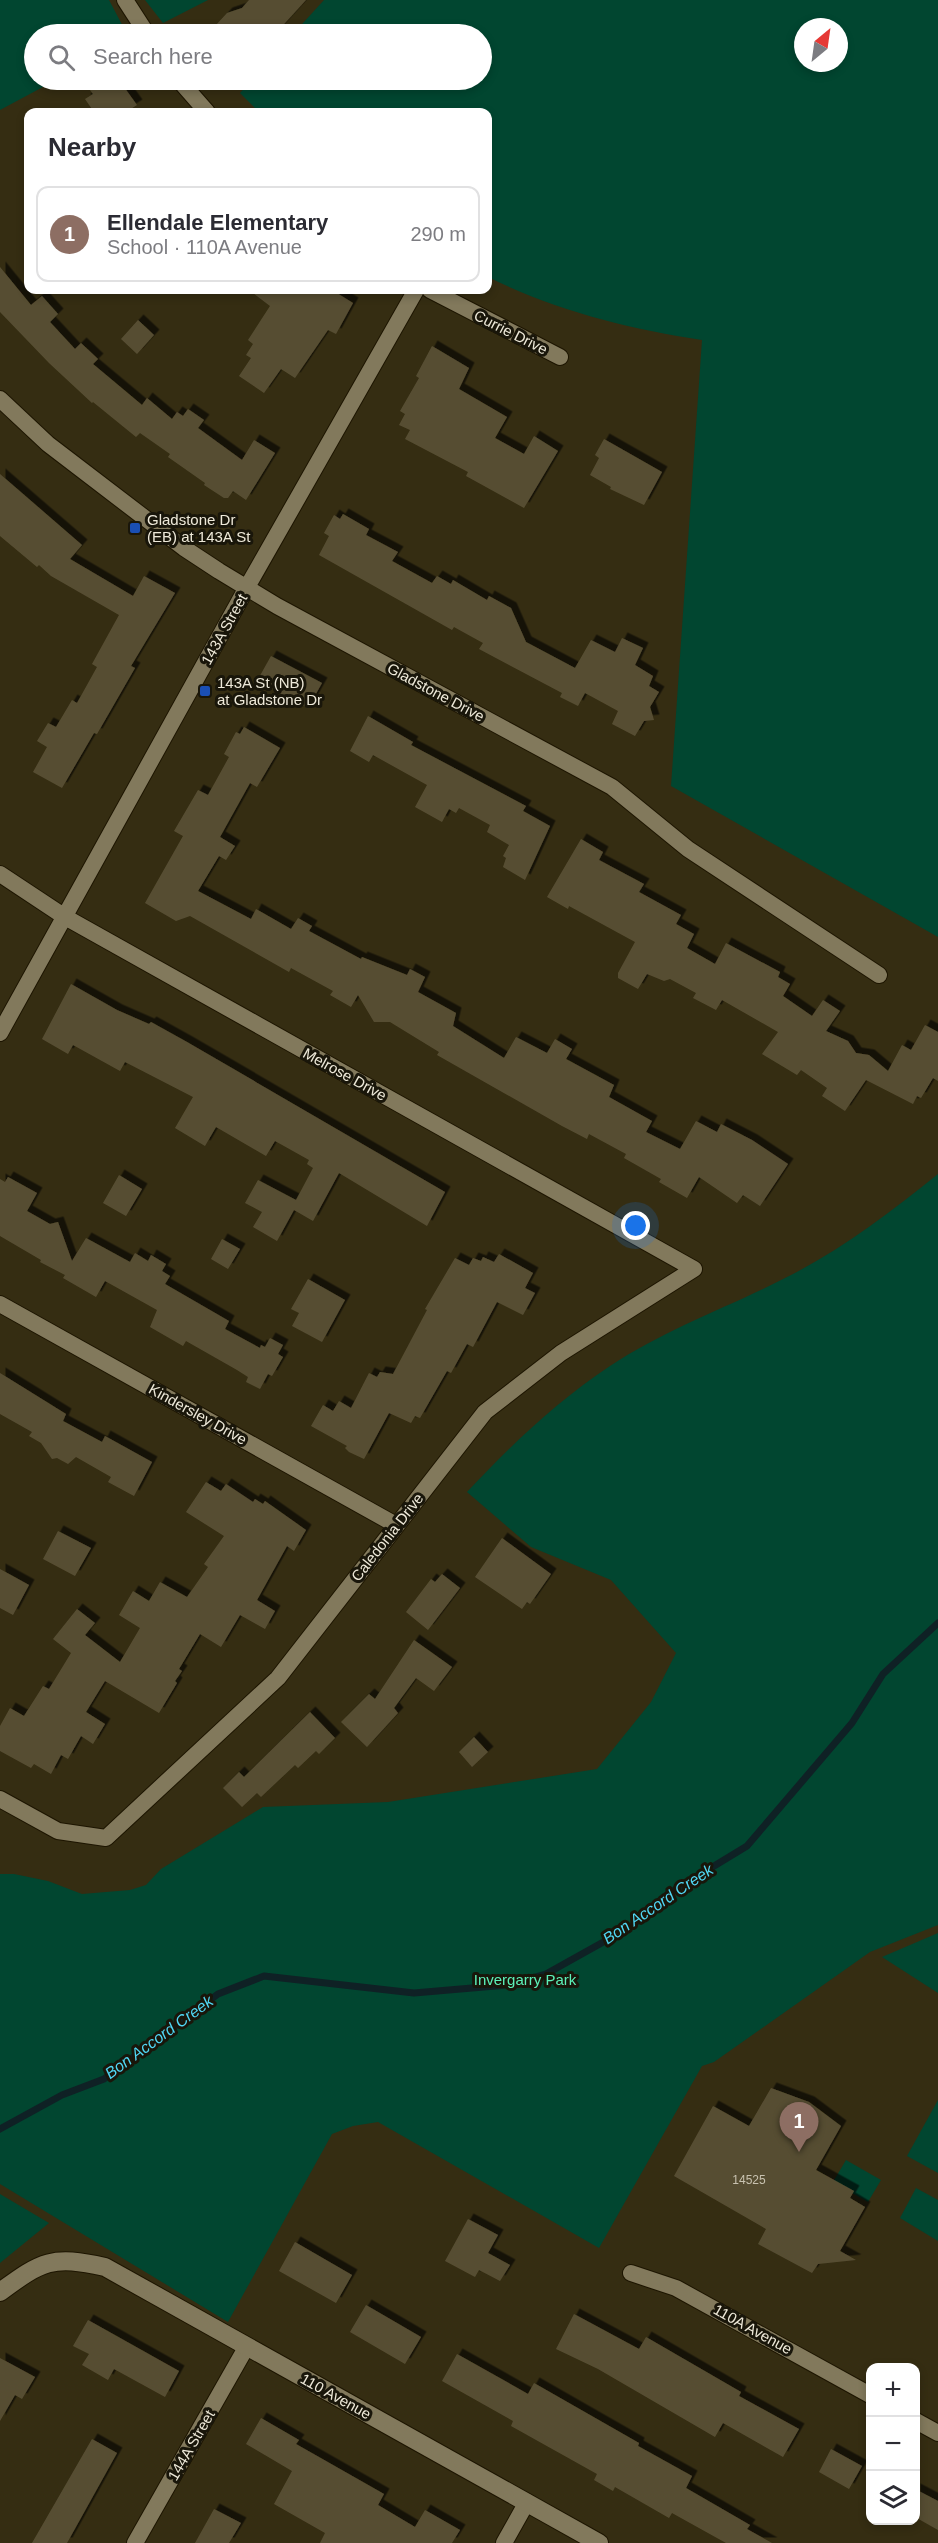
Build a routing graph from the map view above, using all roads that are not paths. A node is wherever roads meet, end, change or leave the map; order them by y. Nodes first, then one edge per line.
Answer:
1 (125, 0) edge
2 (141, 24) edge
3 (188, 90) edge
4 (204, 108) edge
5 (414, 294) edge
6 (438, 294) edge
7 (560, 357) dead end
8 (0, 399) edge
9 (246, 589) junction
10 (0, 874) edge
11 (65, 917) junction
12 (879, 975) dead end
13 (0, 1034) edge
14 (694, 1269) joint
15 (0, 1304) edge
16 (396, 1525) junction
17 (0, 1799) edge
18 (631, 2273) dead end
19 (0, 2292) edge
20 (247, 2346) junction
21 (866, 2393) edge
22 (920, 2424) edge
23 (938, 2433) edge
24 (527, 2502) junction
25 (135, 2543) edge
26 (504, 2543) edge
27 (599, 2543) edge

1 - 2 street
3 - 4 street
5 - 9 street, 143A Street
6 - 7 street, Currie Drive
8 - 9 street, Gladstone Drive
9 - 11 street, 143A Street
9 - 12 street, Gladstone Drive
10 - 11 street, Melrose Drive
11 - 13 street, 143A Street
11 - 14 street, Melrose Drive
14 - 16 street, Caledonia Drive
15 - 16 street, Kindersley Drive
16 - 17 street, Caledonia Drive
18 - 21 street, 110A Avenue
19 - 20 street, 110 Avenue
20 - 24 street, 110 Avenue
20 - 25 street, 144A Street
22 - 23 street
24 - 26 street
24 - 27 street, 110 Avenue

